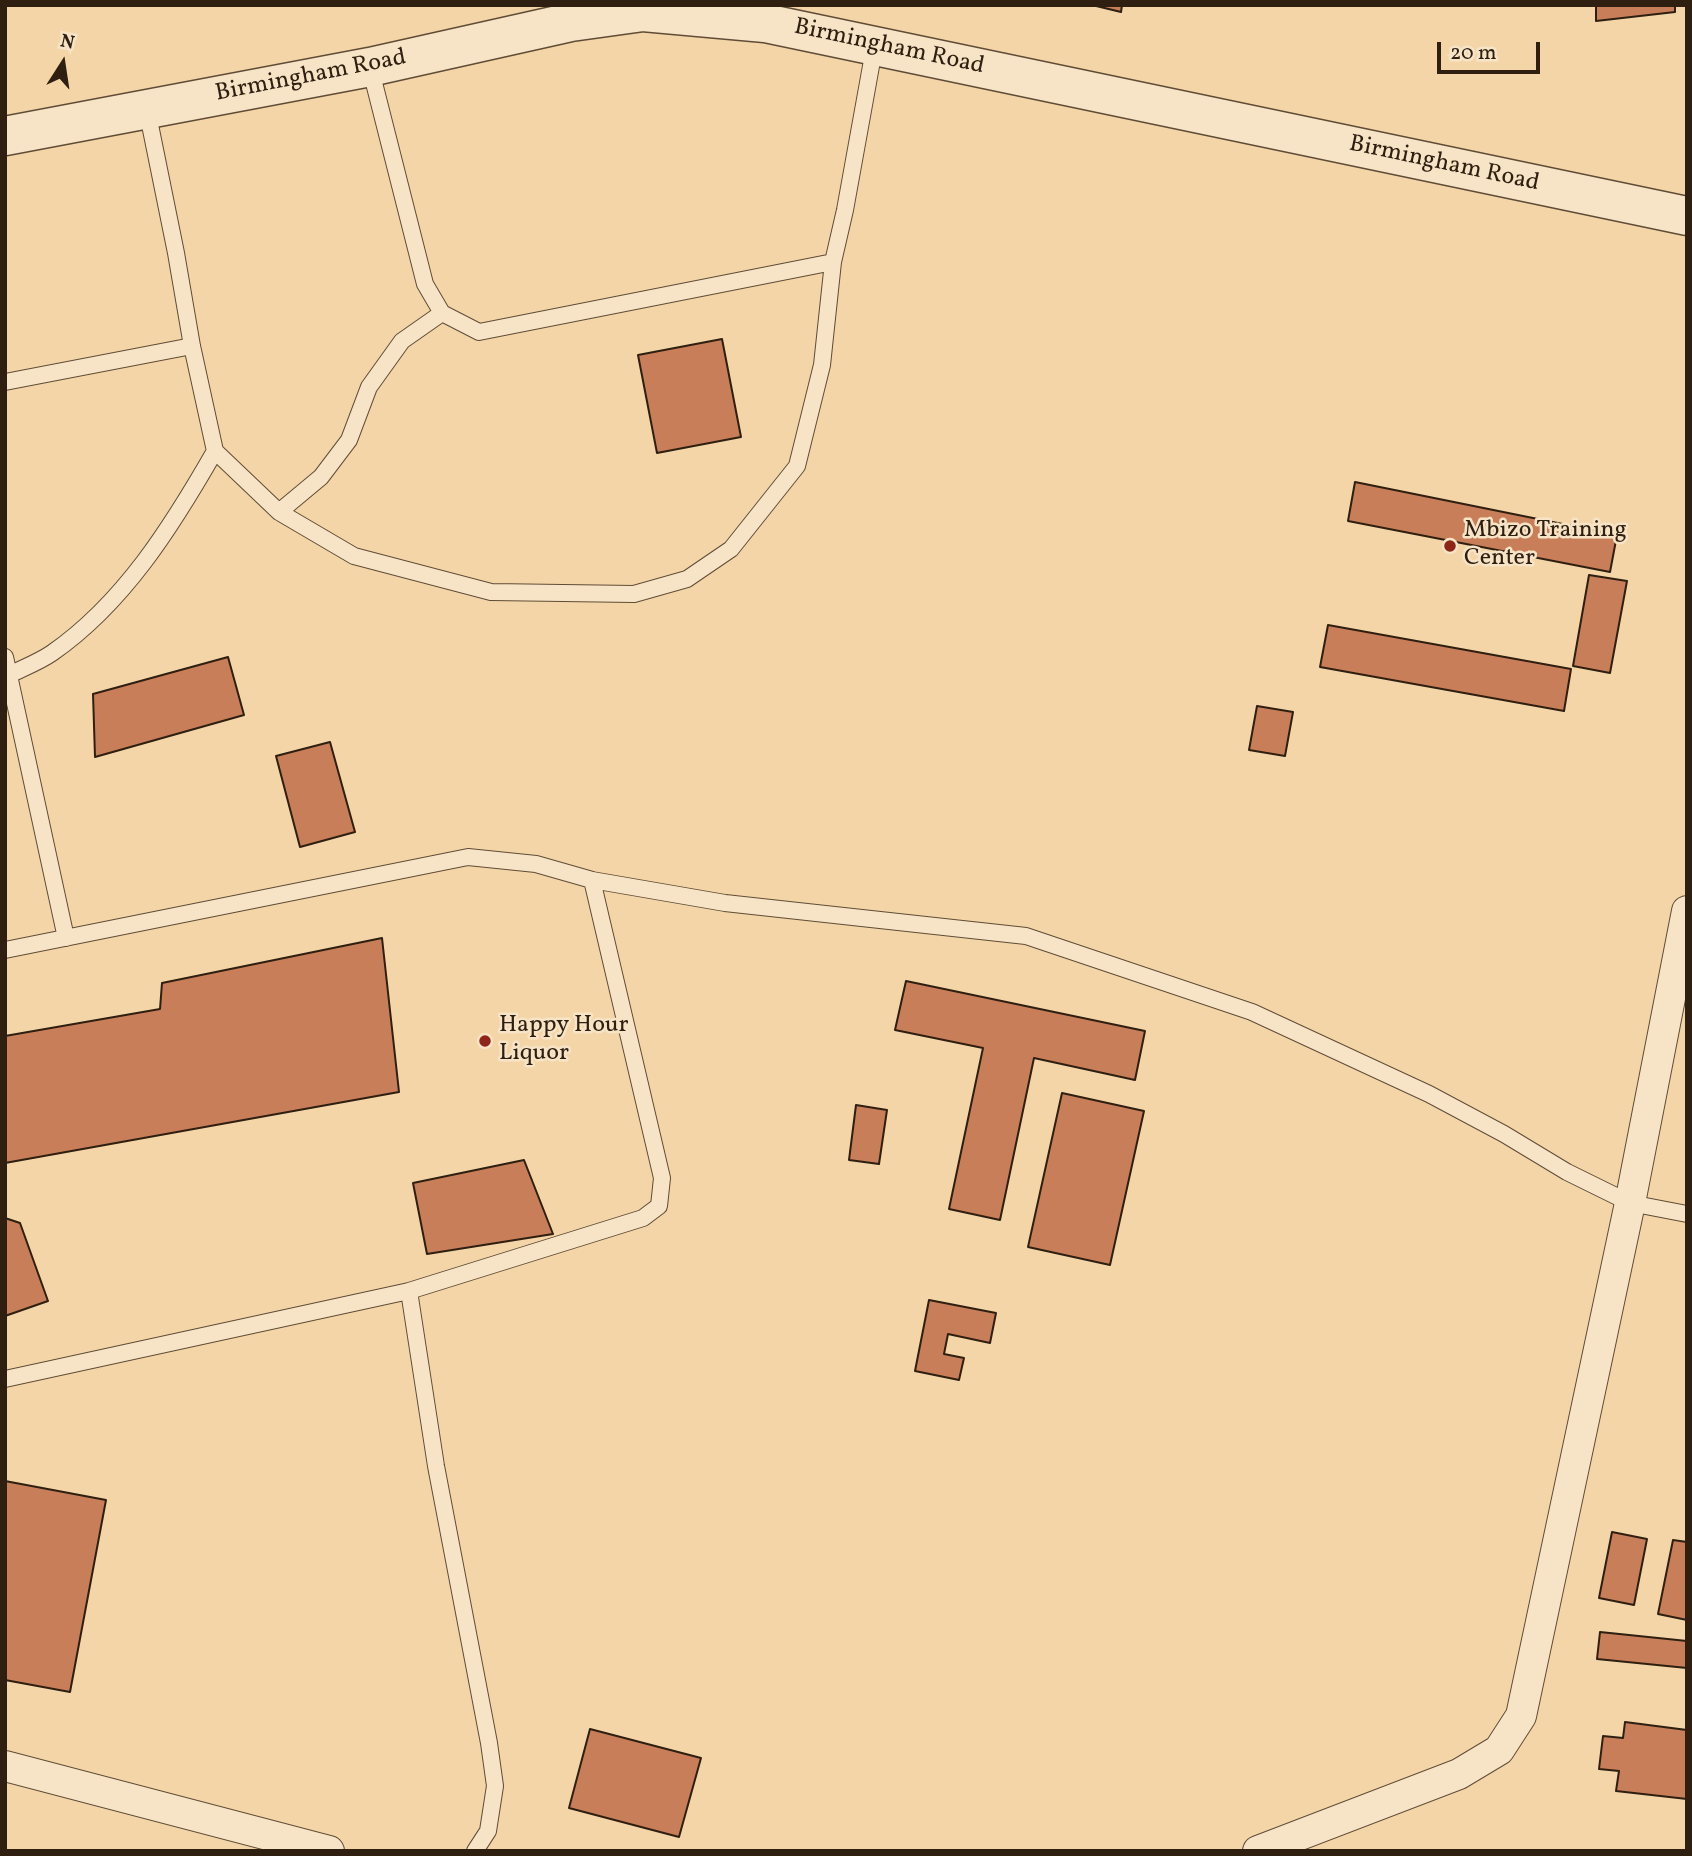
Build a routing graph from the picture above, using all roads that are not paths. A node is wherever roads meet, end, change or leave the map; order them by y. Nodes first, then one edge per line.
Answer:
1 (569, 14) edge
2 (875, 44) junction
3 (370, 66) junction
4 (147, 110) junction
5 (5, 136) edge
6 (1687, 216) edge
7 (833, 262) junction
8 (442, 313) junction
9 (192, 346) junction
10 (5, 382) edge
11 (215, 451) junction
12 (279, 512) junction
13 (5, 657) edge
14 (9, 675) junction
15 (593, 880) junction
16 (1687, 911) edge
17 (66, 938) junction
18 (5, 950) edge
19 (1630, 1203) junction
20 (1687, 1214) edge
21 (409, 1290) junction
22 (5, 1379) edge
23 (5, 1766) edge
24 (329, 1851) edge
25 (475, 1851) edge
26 (1258, 1851) edge

1 - 2 street, Birmingham Road
1 - 3 street, Birmingham Road
2 - 6 street, Birmingham Road
2 - 7 lane
3 - 4 street, Birmingham Road
3 - 8 lane
4 - 5 street, Birmingham Road
4 - 9 lane
7 - 8 lane
7 - 12 lane
8 - 12 lane
9 - 10 lane
9 - 11 lane
11 - 12 lane
11 - 14 lane
13 - 14 lane
14 - 17 lane
15 - 17 lane
15 - 19 lane
15 - 21 lane
16 - 19 street
17 - 18 lane
19 - 20 lane
19 - 26 street
21 - 22 lane
21 - 25 lane
23 - 24 street

